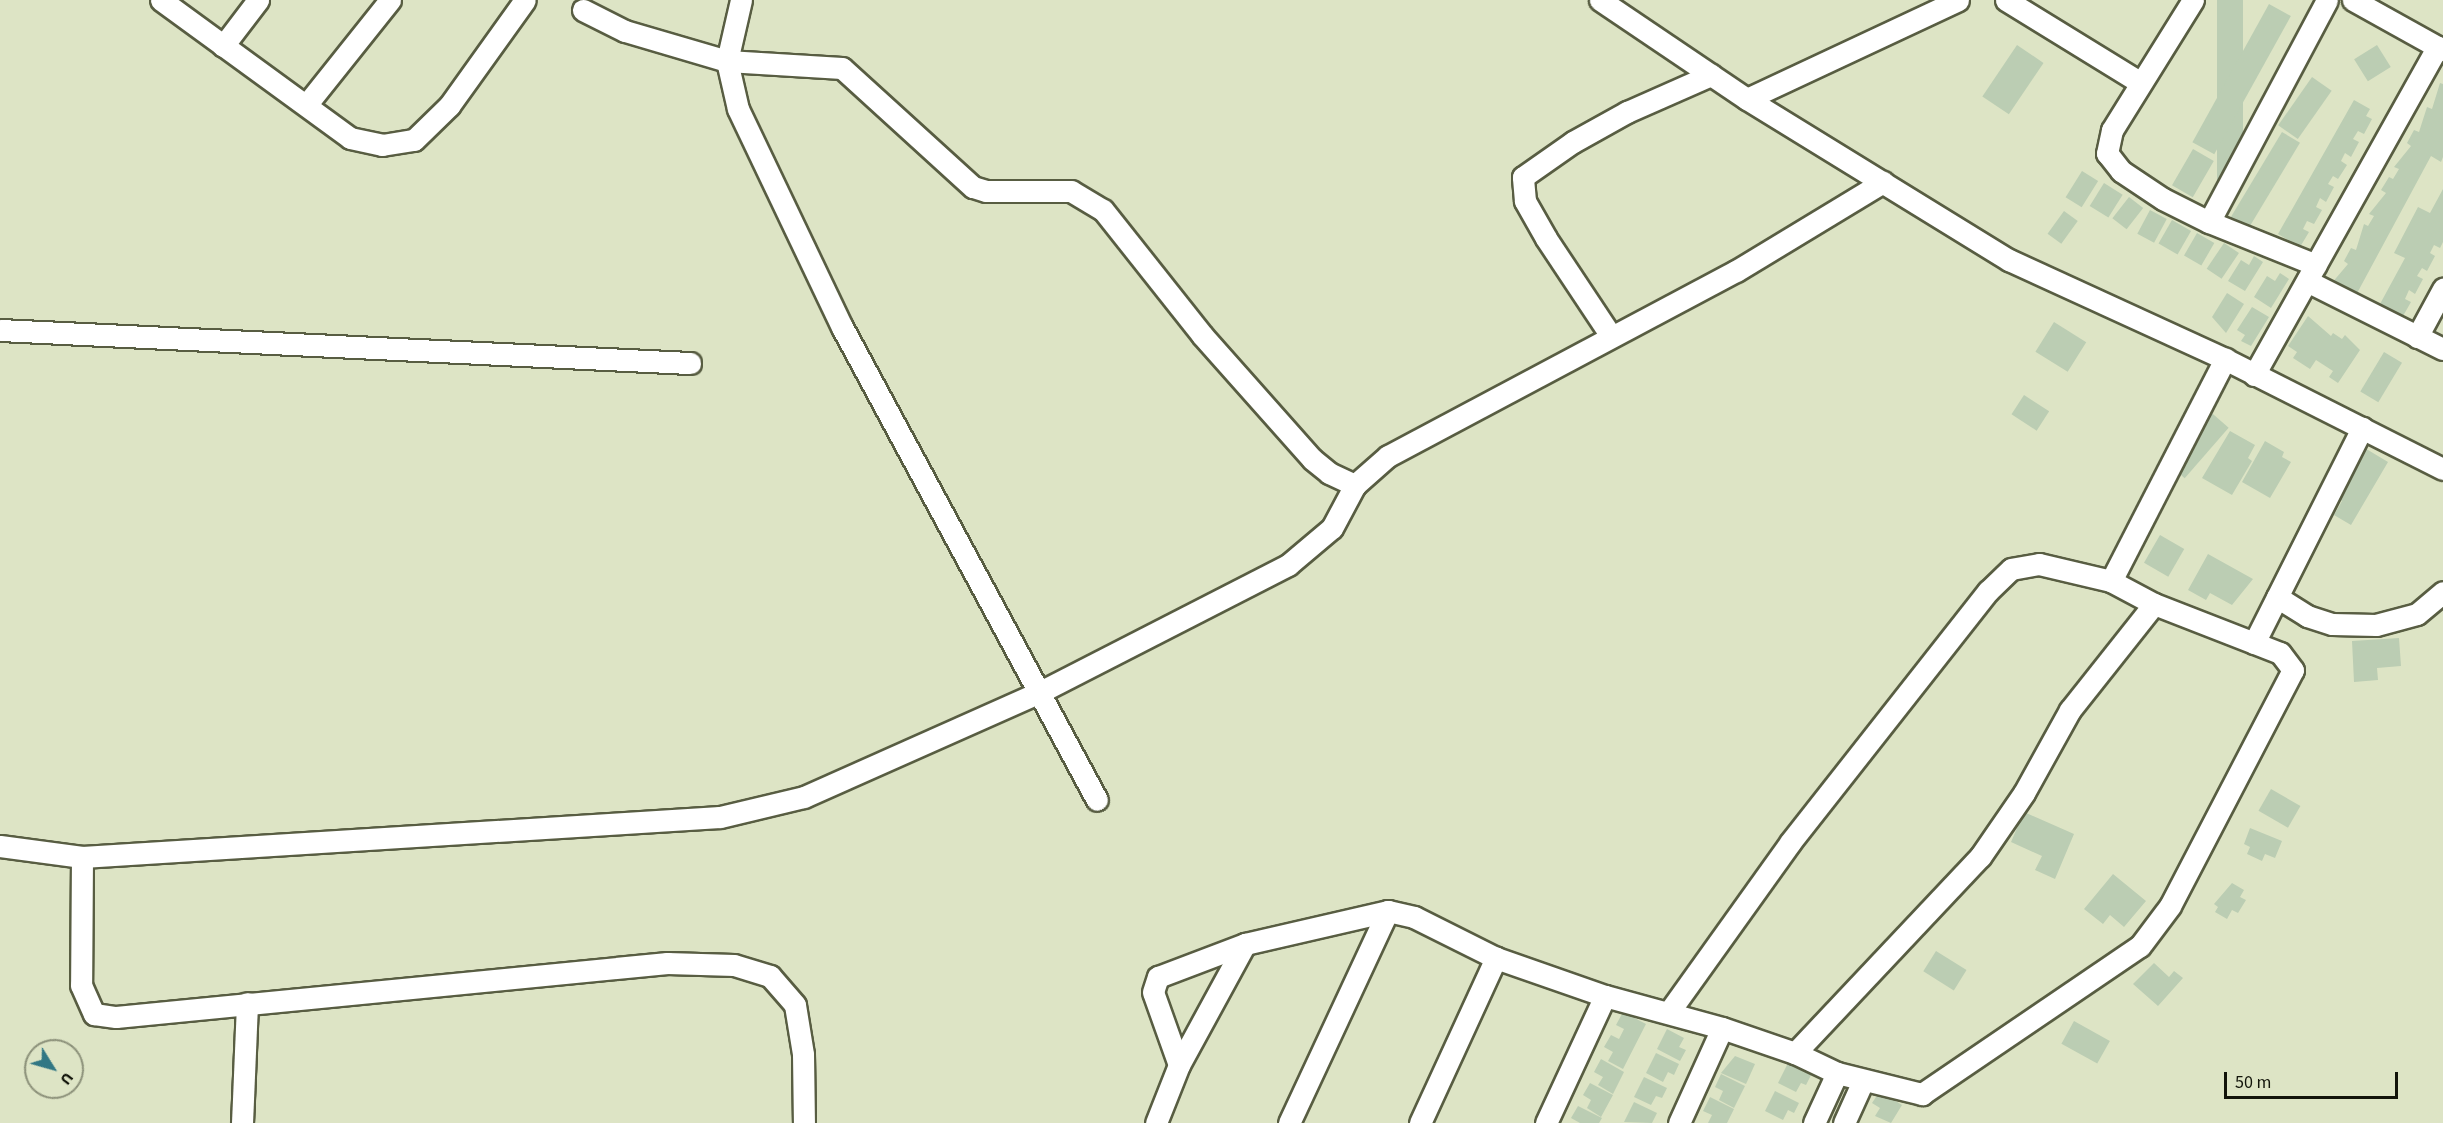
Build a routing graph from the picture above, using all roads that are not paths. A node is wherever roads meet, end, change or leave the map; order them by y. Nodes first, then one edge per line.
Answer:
1 (161, 0) edge
2 (258, 0) edge
3 (390, 0) edge
4 (525, 0) edge
5 (741, 0) edge
6 (1600, 0) edge
7 (1959, 0) edge
8 (2006, 0) edge
9 (2193, 0) edge
10 (2328, 0) edge
11 (2353, 0) edge
12 (583, 10) dead end
13 (223, 46) junction
14 (2440, 48) edge
15 (727, 61) junction
16 (1711, 75) junction
17 (2141, 83) junction
18 (1747, 99) junction
19 (307, 104) junction
20 (1883, 182) junction
21 (2209, 222) junction
22 (2312, 273) junction
23 (2443, 289) edge
24 (0, 330) edge
25 (1611, 336) junction
26 (2418, 337) junction
27 (2443, 349) edge
28 (2225, 359) junction
29 (690, 363) dead end
30 (2254, 375) junction
31 (2362, 428) junction
32 (2443, 469) edge
33 (1355, 485) junction
34 (2111, 581) junction
35 (2443, 592) edge
36 (2277, 597) junction
37 (2154, 604) junction
38 (2254, 643) junction
39 (1038, 693) junction
40 (1097, 800) dead end
41 (0, 846) edge
42 (82, 857) junction
43 (1388, 911) junction
44 (1245, 944) junction
45 (1496, 958) junction
46 (1605, 996) junction
47 (247, 1003) junction
48 (1669, 1012) junction
49 (1722, 1028) junction
50 (1795, 1053) junction
51 (1179, 1065) junction
52 (1837, 1073) junction
53 (1863, 1081) junction
54 (242, 1123) edge
55 (804, 1123) edge
56 (1156, 1123) edge
57 (1289, 1123) edge
58 (1420, 1123) edge
59 (1546, 1123) edge
60 (1679, 1123) edge
61 (1814, 1123) edge
62 (1844, 1123) edge

1 - 13 street
2 - 13 street
3 - 19 street
4 - 19 street
5 - 15 street
6 - 16 street
7 - 18 street
8 - 17 street
9 - 17 street
10 - 21 street
11 - 14 street
12 - 15 street
13 - 19 street
14 - 22 street
15 - 33 street
15 - 39 street
16 - 18 street
16 - 25 street
17 - 21 street
18 - 20 street
20 - 25 street
20 - 28 street
21 - 22 street
22 - 26 street
22 - 30 street
23 - 26 street
24 - 29 street
25 - 33 street
26 - 27 street
28 - 30 street
28 - 34 street
30 - 31 street
31 - 32 street
31 - 36 street
33 - 39 street
34 - 37 street
34 - 48 street
35 - 36 street
36 - 38 street
37 - 38 street
37 - 50 street
38 - 53 street
39 - 40 street
39 - 42 street
41 - 42 street
42 - 47 street
43 - 44 street
43 - 45 street
43 - 57 street
44 - 51 street
44 - 51 street
45 - 46 street
45 - 58 street
46 - 48 street
46 - 59 street
47 - 54 street
47 - 55 street
48 - 49 street
49 - 50 street
49 - 60 street
50 - 52 street
51 - 56 street
52 - 53 street
52 - 61 street
53 - 62 street

